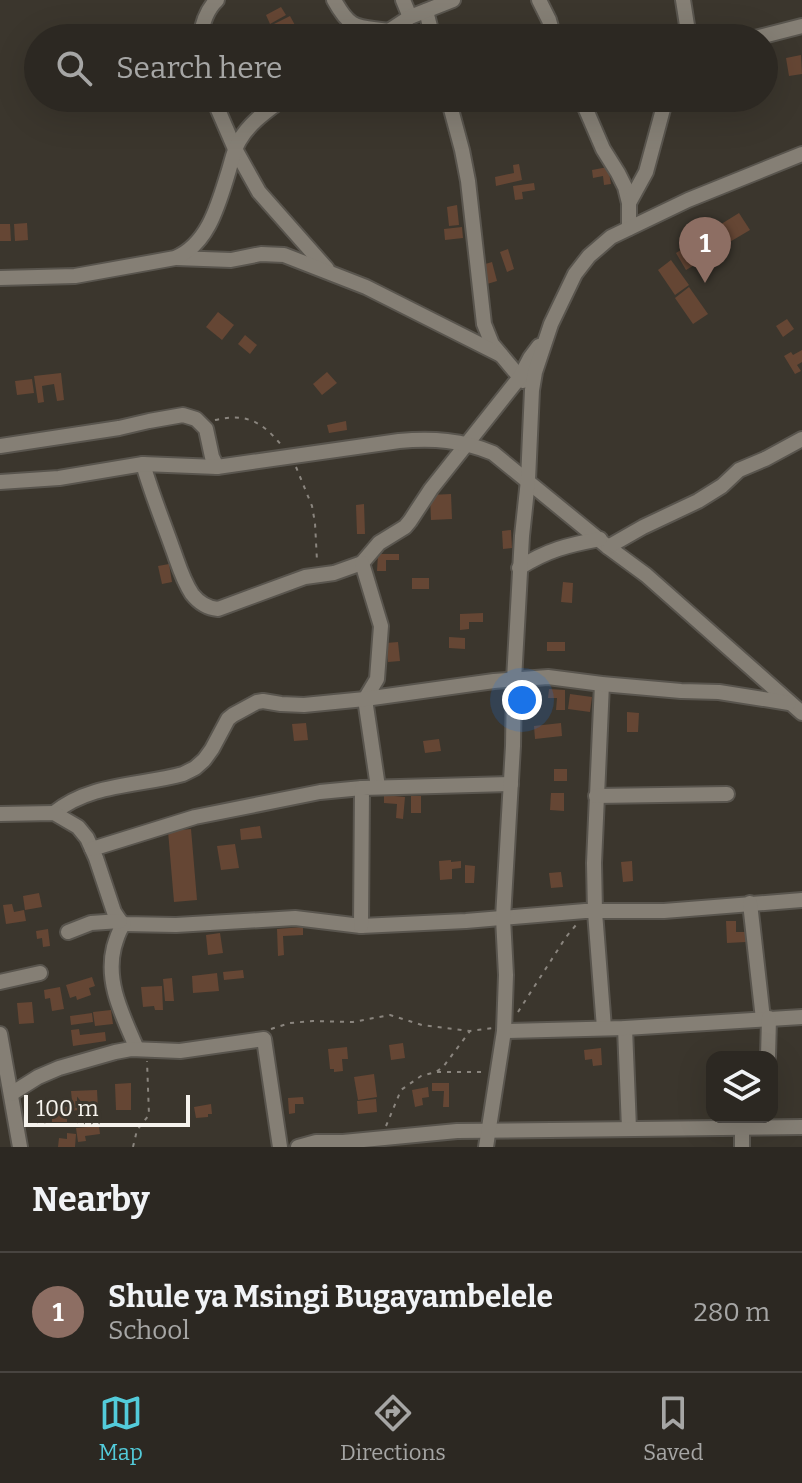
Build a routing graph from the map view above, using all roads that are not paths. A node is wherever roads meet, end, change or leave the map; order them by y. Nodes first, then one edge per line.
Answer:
1 (217, 0) edge
2 (334, 0) edge
3 (403, 0) edge
4 (453, 0) edge
5 (539, 0) edge
6 (683, 0) edge
7 (426, 11) junction
8 (410, 17) junction
9 (202, 24) edge
10 (352, 24) edge
11 (399, 24) edge
12 (429, 24) edge
13 (550, 24) edge
14 (687, 24) edge
15 (802, 26) edge
16 (778, 32) edge
17 (219, 112) edge
18 (266, 112) edge
19 (452, 112) edge
20 (587, 112) edge
21 (662, 112) edge
22 (235, 149) junction
23 (802, 154) edge
24 (629, 203) junction
25 (629, 228) junction
26 (175, 258) junction
27 (331, 273) junction
28 (0, 278) edge
29 (545, 340) junction
30 (501, 355) junction
31 (520, 377) junction
32 (532, 390) junction
33 (802, 439) edge
34 (465, 444) junction
35 (0, 446) edge
36 (143, 464) junction
37 (217, 467) junction
38 (528, 480) junction
39 (0, 482) edge
40 (604, 543) junction
41 (362, 563) junction
42 (519, 568) junction
43 (514, 680) junction
44 (602, 684) junction
45 (365, 699) junction
46 (797, 708) edge
47 (511, 784) junction
48 (378, 787) junction
49 (362, 788) junction
50 (727, 794) dead end
51 (596, 796) junction
52 (54, 813) junction
53 (0, 814) edge
54 (92, 849) junction
55 (802, 900) edge
56 (750, 903) junction
57 (590, 911) junction
58 (503, 918) junction
59 (122, 923) junction
60 (361, 926) junction
61 (68, 932) dead end
62 (40, 973) dead end
63 (0, 982) edge
64 (802, 1017) edge
65 (766, 1018) junction
66 (604, 1028) junction
67 (625, 1028) junction
68 (504, 1031) junction
69 (0, 1034) edge
70 (142, 1049) junction
71 (768, 1051) edge
72 (11, 1094) junction
73 (760, 1123) edge
74 (771, 1123) edge
75 (802, 1127) edge
76 (742, 1128) junction
77 (629, 1129) junction
78 (490, 1131) junction
79 (389, 1141) edge
80 (20, 1147) edge
81 (280, 1147) edge
82 (298, 1147) edge
83 (486, 1147) edge
84 (742, 1147) edge

1 - 9 street
2 - 10 street
3 - 8 street
4 - 7 street
5 - 13 street
6 - 14 street
7 - 8 street
7 - 12 street
8 - 11 street
15 - 16 street
17 - 22 street
18 - 22 street
19 - 30 street
20 - 24 street
21 - 24 street
22 - 26 street
22 - 27 street
23 - 25 street
24 - 25 street
25 - 29 street
26 - 27 street
26 - 28 street
27 - 30 street
29 - 31 street
29 - 32 street
30 - 31 street
31 - 32 street
31 - 34 street
32 - 38 street
33 - 40 street
34 - 37 street
34 - 38 street
34 - 41 street
35 - 37 street
36 - 37 street
36 - 39 street
36 - 41 street
38 - 40 street
38 - 42 street
40 - 42 street
40 - 46 street
41 - 45 street
42 - 43 street
43 - 44 street
43 - 45 street
43 - 47 street
44 - 46 street
44 - 51 street
45 - 48 street
45 - 52 street
47 - 48 street
47 - 58 street
48 - 49 street
49 - 54 street
49 - 60 street
50 - 51 street
51 - 57 street
52 - 53 street
52 - 54 street
54 - 59 street
55 - 56 street
56 - 57 street
56 - 65 street
57 - 58 street
57 - 66 street
58 - 60 street
58 - 68 street
59 - 60 street
59 - 61 street
59 - 70 street
62 - 63 street
64 - 65 street
65 - 67 street
65 - 71 street
66 - 67 street
66 - 68 street
67 - 77 street
68 - 78 street
69 - 72 street
70 - 72 street
70 - 81 street
72 - 80 street
73 - 76 street
74 - 75 street
76 - 77 street
76 - 84 street
77 - 78 street
78 - 79 street
78 - 83 street
79 - 82 street

